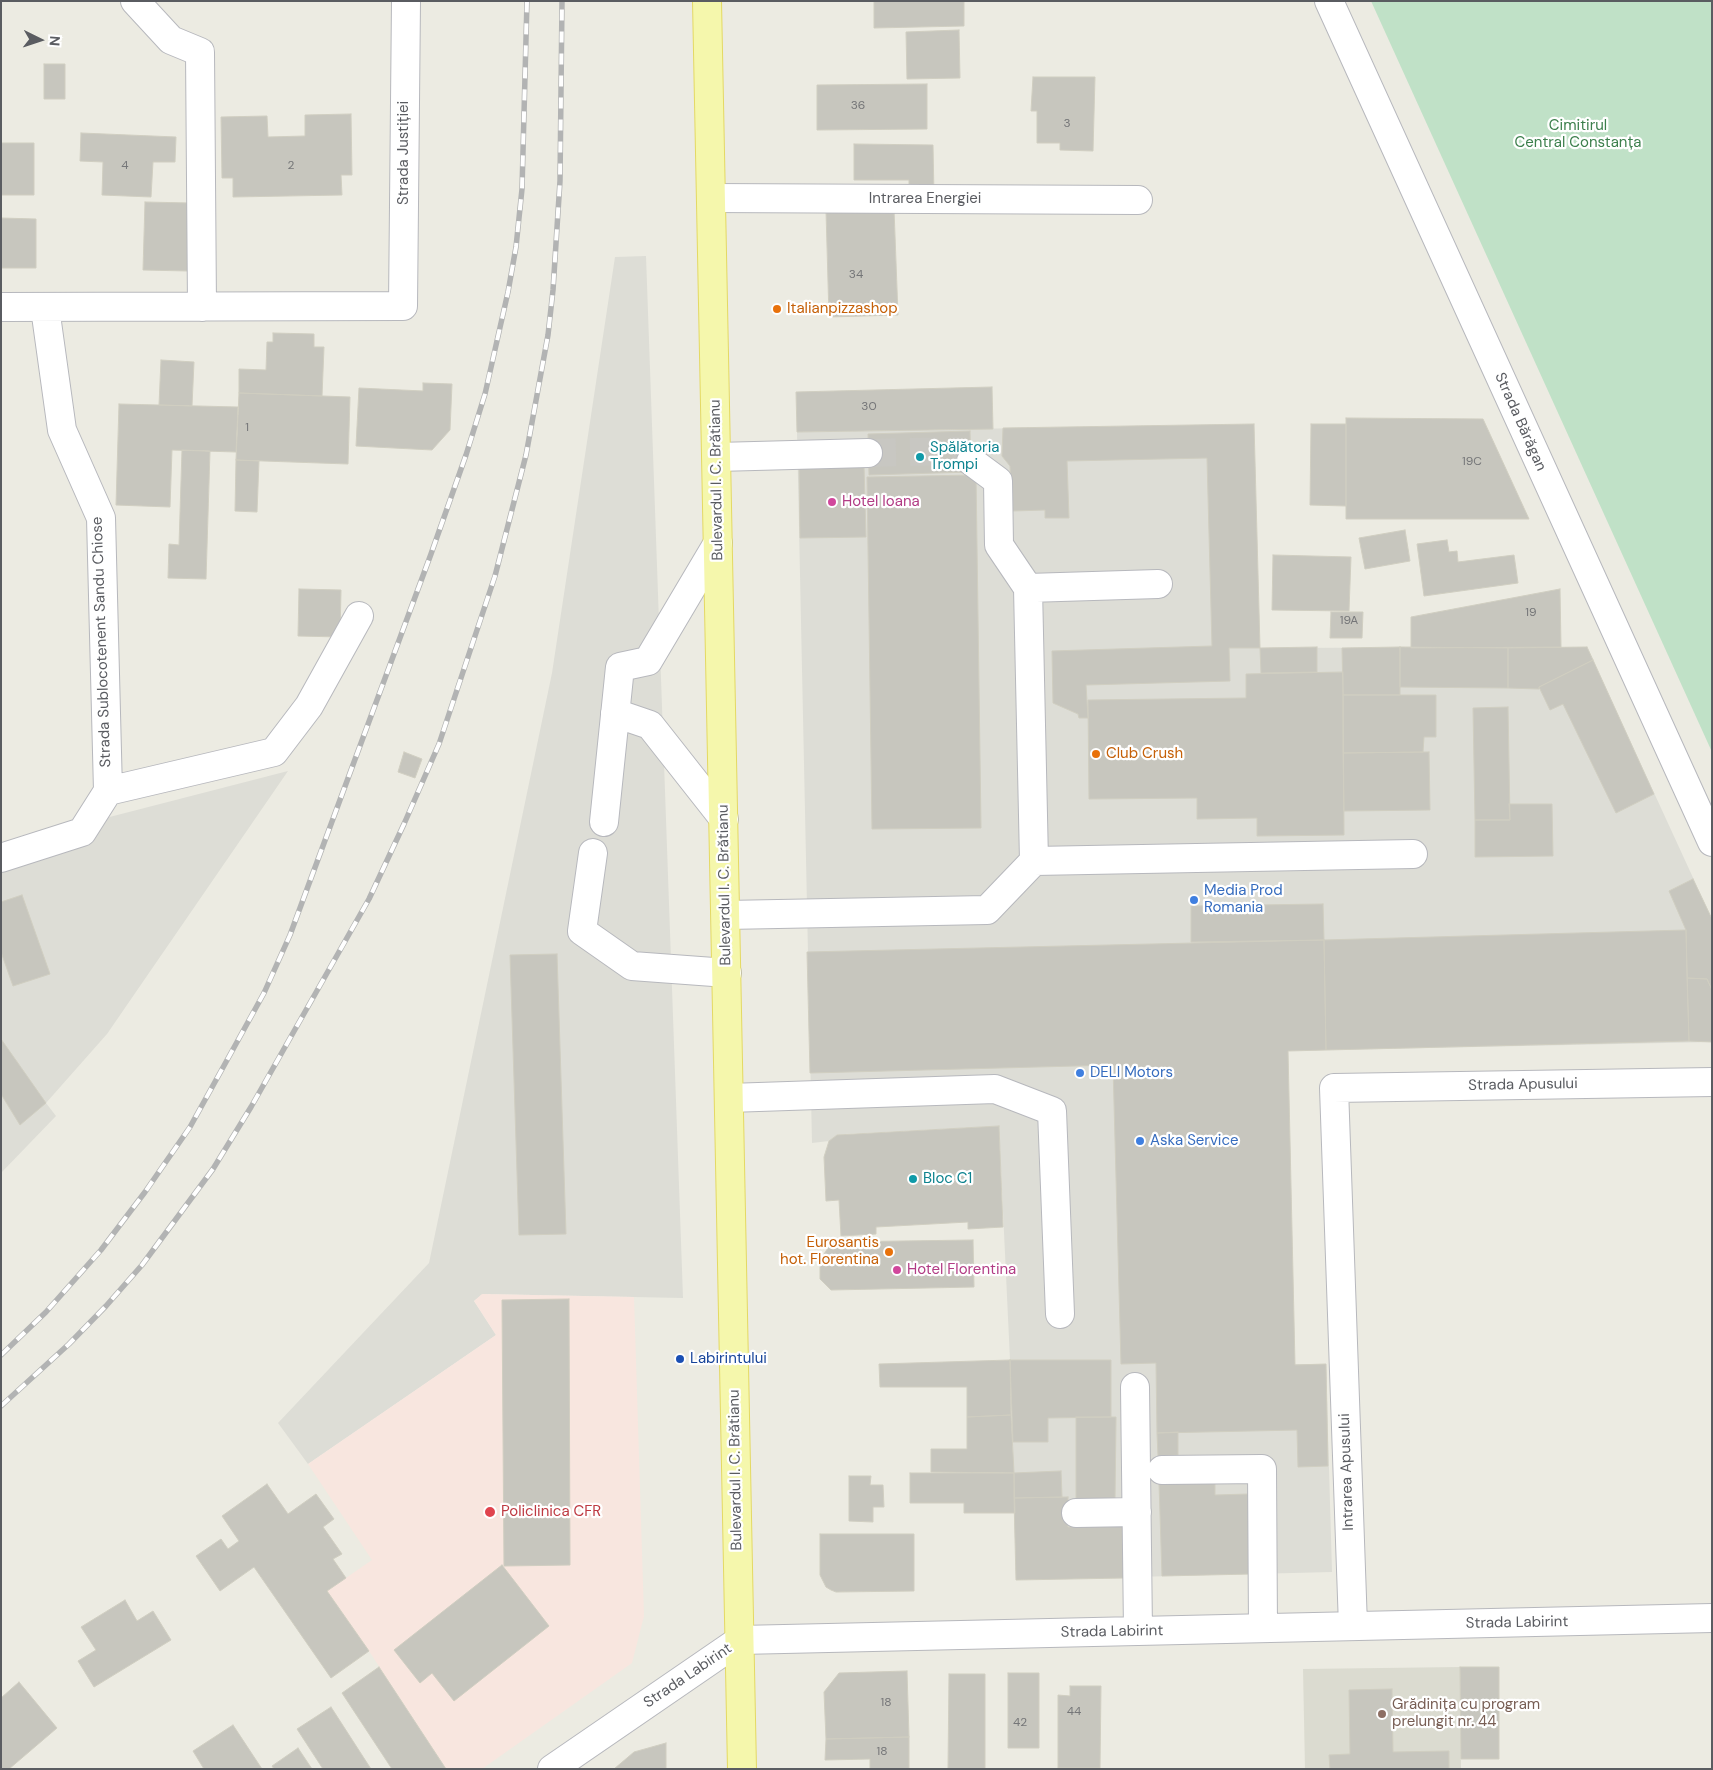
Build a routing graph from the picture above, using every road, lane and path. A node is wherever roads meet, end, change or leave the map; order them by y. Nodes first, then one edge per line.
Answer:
1 (135, 1) edge
2 (406, 1) edge
3 (707, 1) edge
4 (1328, 1) edge
5 (711, 198) junction
6 (1138, 200) dead end
7 (1, 307) edge
8 (202, 307) junction
9 (45, 308) junction
10 (868, 453) tunnel mouth
11 (716, 457) junction
12 (972, 461) tunnel mouth
13 (718, 543) junction
14 (1158, 584) dead end
15 (1028, 588) junction
16 (359, 616) dead end
17 (615, 713) junction
18 (108, 790) junction
19 (724, 818) junction
20 (604, 822) dead end
21 (1712, 842) edge
22 (593, 853) dead end
23 (1413, 854) dead end
24 (1, 858) edge
25 (1034, 862) junction
26 (726, 915) junction
27 (727, 973) junction
28 (1712, 1082) edge
29 (1334, 1088) joint
30 (729, 1098) junction
31 (1060, 1314) dead end
32 (1135, 1387) dead end
33 (1162, 1470) dead end
34 (1137, 1512) junction
35 (1076, 1513) dead end
36 (1712, 1618) edge
37 (1352, 1626) junction
38 (1264, 1628) junction
39 (1138, 1631) junction
40 (740, 1640) junction
41 (552, 1769) edge
42 (742, 1769) edge

1 - 8 street
2 - 8 street, Strada Justiției
3 - 5 main road, Bulevardul I. C. Brătianu
4 - 21 street, Strada Bărăgan
5 - 6 street, Intrarea Energiei
5 - 11 main road, Bulevardul I. C. Brătianu
7 - 9 street
8 - 9 street
9 - 18 street, Strada Sublocotenent Sandu Chiose
10 - 11 street
11 - 13 main road, Bulevardul I. C. Brătianu
12 - 15 street
13 - 17 street
13 - 19 main road, Bulevardul I. C. Brătianu
14 - 15 street
15 - 25 street
16 - 18 street
17 - 19 street
17 - 20 street
18 - 24 street
19 - 26 main road, Bulevardul I. C. Brătianu
22 - 27 street
23 - 25 street
25 - 26 street
26 - 27 main road, Bulevardul I. C. Brătianu
27 - 30 main road, Bulevardul I. C. Brătianu
28 - 29 street, Strada Apusului
29 - 37 street, Intrarea Apusului
30 - 31 street
30 - 40 main road, Bulevardul I. C. Brătianu
32 - 34 street
33 - 38 street
34 - 35 street
34 - 39 street
36 - 37 street, Strada Labirint
37 - 38 street, Strada Labirint
38 - 39 street, Strada Labirint
39 - 40 street, Strada Labirint
40 - 41 street, Strada Labirint
40 - 42 main road, Bulevardul I. C. Brătianu

